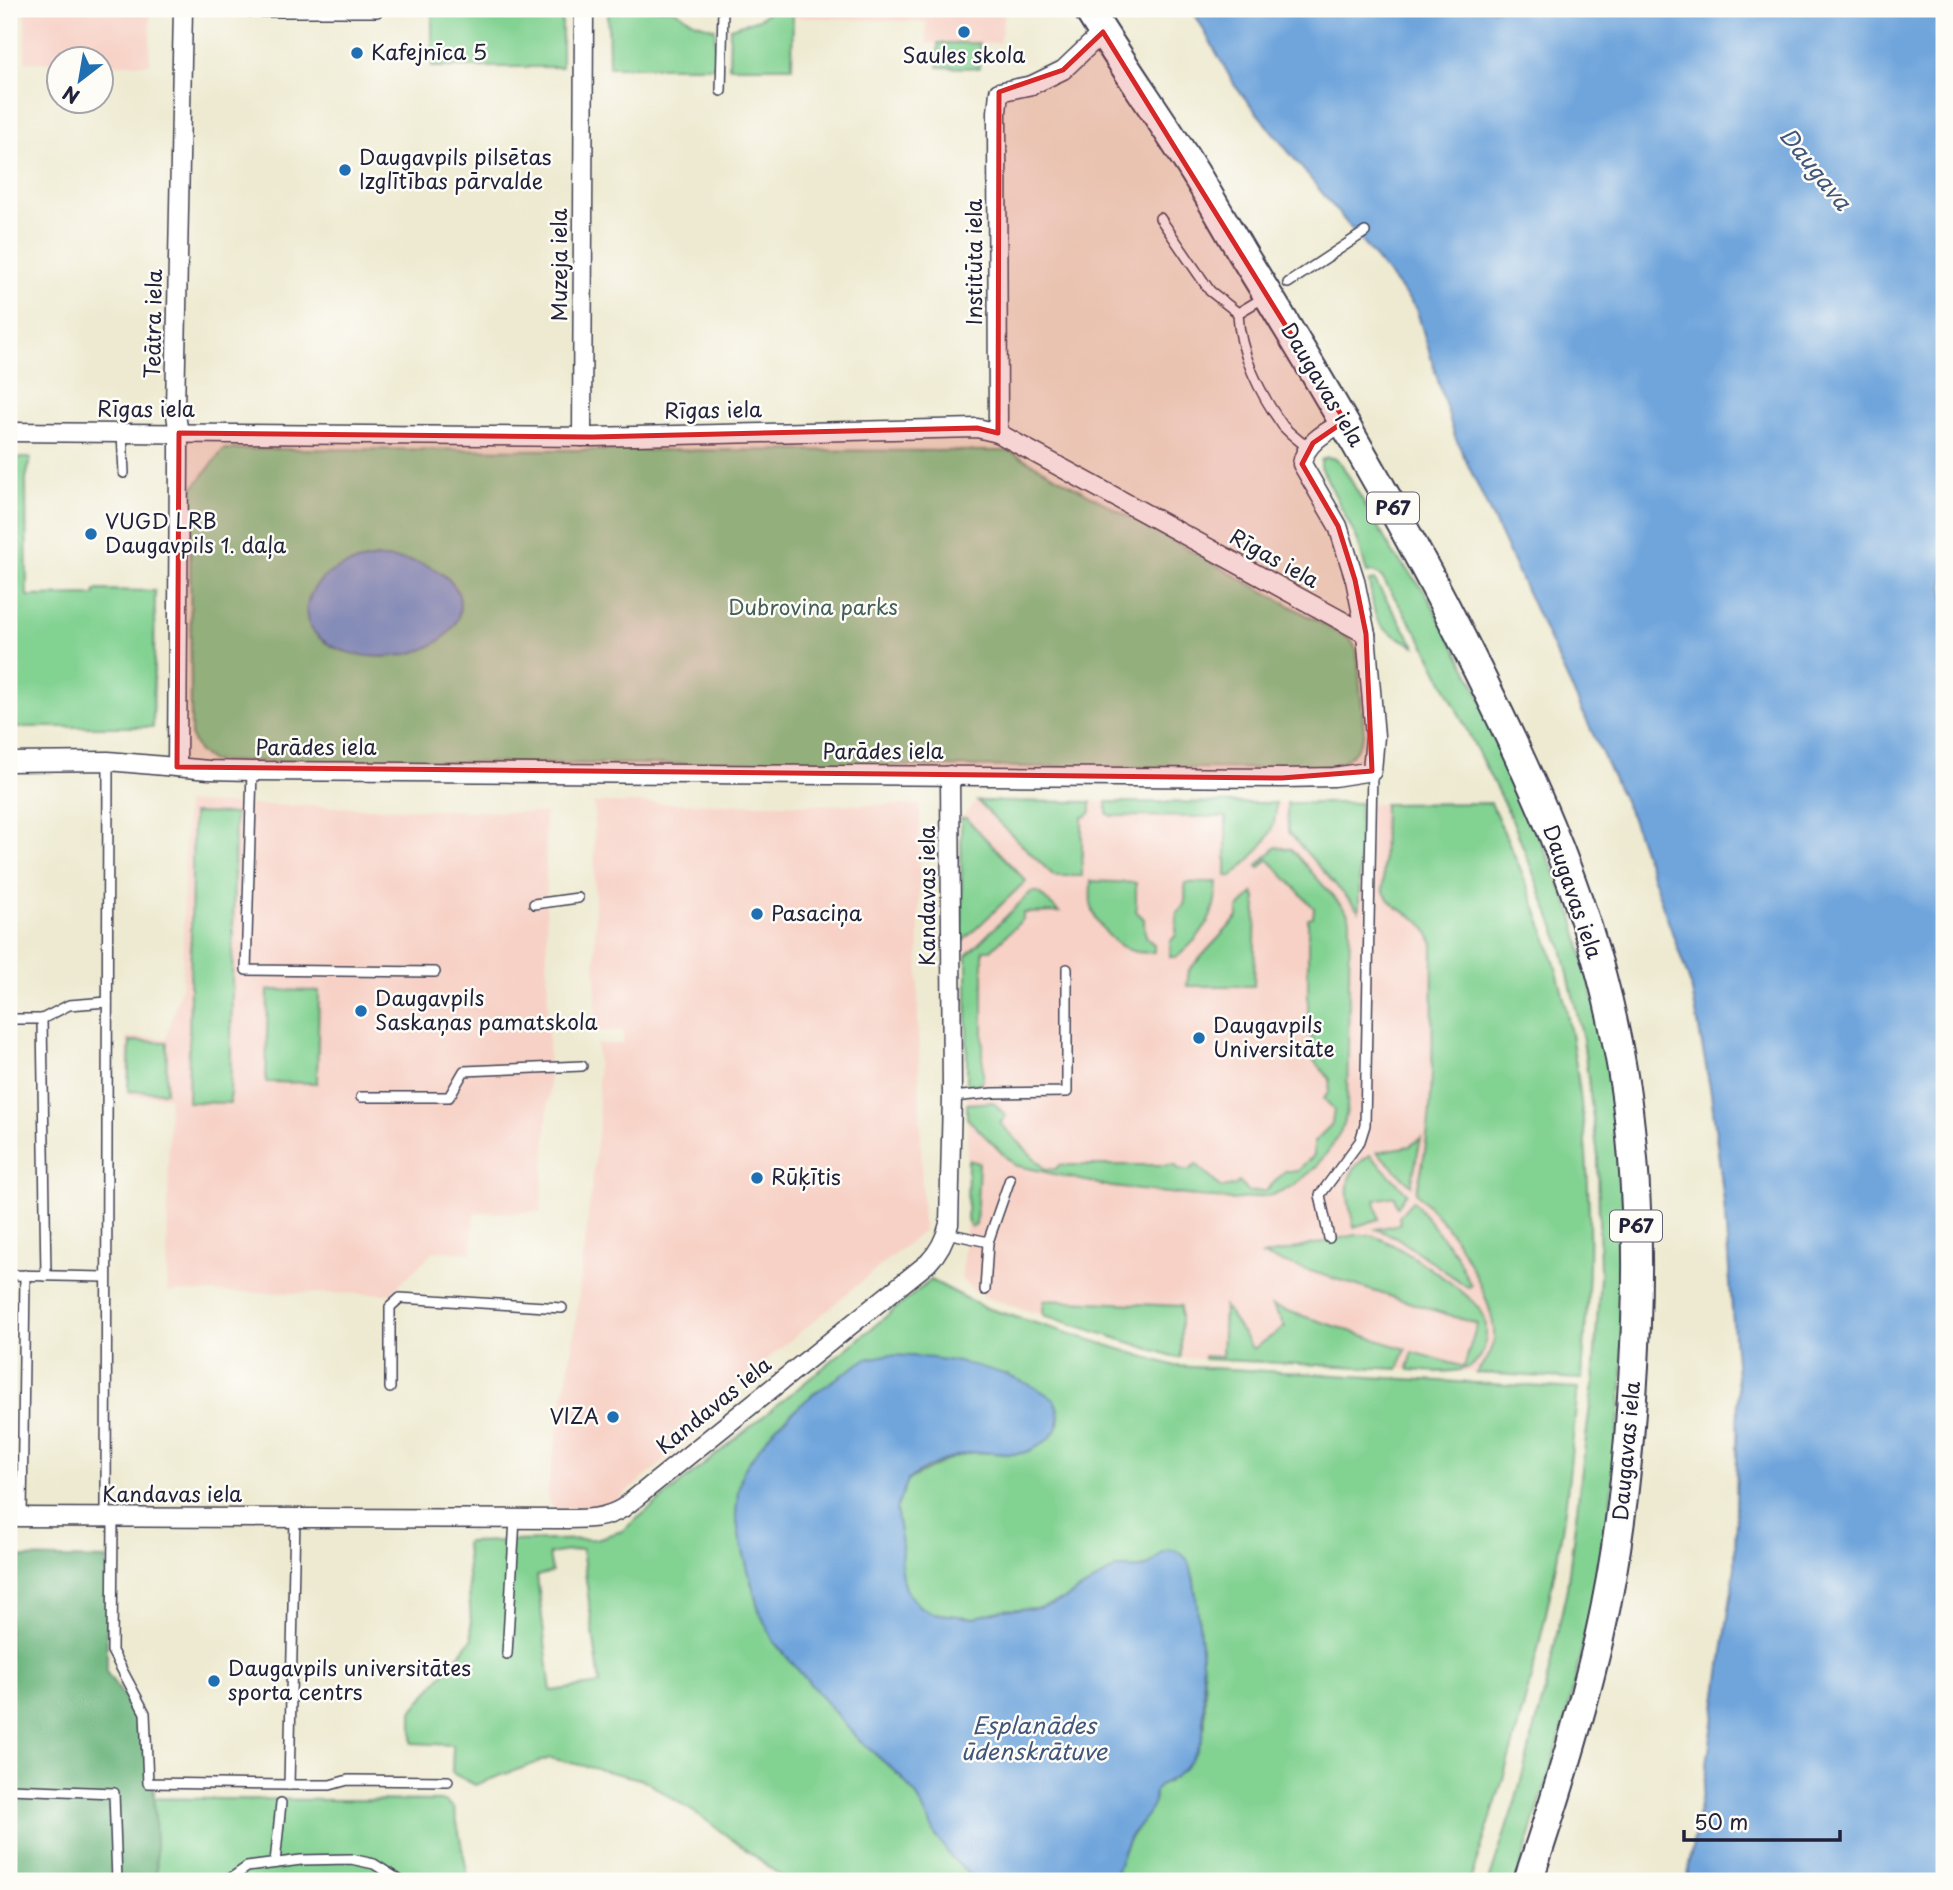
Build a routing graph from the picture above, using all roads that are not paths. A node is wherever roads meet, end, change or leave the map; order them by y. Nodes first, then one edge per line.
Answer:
1 (183, 9) edge
2 (251, 9) edge
3 (377, 9) edge
4 (584, 9) edge
5 (723, 9) edge
6 (1095, 21) edge
7 (722, 90) dead end
8 (1160, 218) dead end
9 (1365, 232) dead end
10 (1288, 283) dead end
11 (1258, 301) dead end
12 (1238, 313) junction
13 (1345, 421) junction
14 (9, 432) edge
15 (122, 433) junction
16 (179, 433) junction
17 (998, 433) junction
18 (582, 437) junction
19 (1308, 448) junction
20 (124, 473) dead end
21 (1366, 634) junction
22 (108, 761) junction
23 (9, 762) edge
24 (177, 767) junction
25 (252, 771) junction
26 (1372, 771) junction
27 (950, 775) junction
28 (578, 898) dead end
29 (534, 904) dead end
30 (1067, 969) dead end
31 (435, 972) dead end
32 (107, 1002) junction
33 (41, 1019) junction
34 (9, 1020) edge
35 (582, 1066) dead end
36 (361, 1097) dead end
37 (952, 1097) junction
38 (1010, 1179) dead end
39 (947, 1233) junction
40 (1329, 1238) dead end
41 (988, 1242) junction
42 (9, 1275) edge
43 (25, 1275) junction
44 (46, 1276) junction
45 (105, 1277) junction
46 (985, 1290) dead end
47 (562, 1308) dead end
48 (390, 1388) dead end
49 (15, 1517) edge
50 (109, 1518) junction
51 (295, 1518) junction
52 (520, 1519) junction
53 (507, 1654) dead end
54 (449, 1781) dead end
55 (289, 1785) junction
56 (9, 1789) edge
57 (281, 1803) dead end
58 (275, 1863) junction
59 (117, 1881) edge
60 (227, 1881) edge
61 (401, 1881) edge
62 (1528, 1881) edge

1 - 16 street, Teātra iela
2 - 3 lane
4 - 18 street, Muzeja iela
5 - 7 lane
6 - 13 main road, Daugavas iela / P67
6 - 17 street, Institūta iela
8 - 12 lane
9 - 10 lane
11 - 12 lane
12 - 19 lane
13 - 19 street
13 - 62 main road, Daugavas iela / P67
14 - 15 street, Rīgas iela
15 - 16 street, Rīgas iela
15 - 20 lane
16 - 18 street, Rīgas iela
16 - 24 street, Teātra iela
17 - 18 street, Rīgas iela
17 - 21 street, Rīgas iela
19 - 21 street
21 - 26 street
22 - 23 street, Parādes iela
22 - 24 street, Parādes iela
22 - 32 lane
24 - 25 street, Parādes iela
25 - 27 street, Parādes iela
25 - 31 lane
26 - 27 street, Parādes iela
26 - 40 lane
27 - 37 street, Kandavas iela
28 - 29 lane
30 - 37 lane
32 - 33 lane
32 - 45 lane
33 - 34 lane
33 - 44 lane
35 - 36 lane
37 - 39 street, Kandavas iela
38 - 41 lane
39 - 41 lane
39 - 52 street, Kandavas iela
41 - 46 lane
42 - 43 lane
43 - 44 lane
43 - 49 lane
44 - 45 lane
45 - 50 lane
47 - 48 lane
49 - 50 street, Kandavas iela
50 - 51 street, Kandavas iela
50 - 55 lane
51 - 52 street, Kandavas iela
51 - 55 lane
52 - 53 lane
54 - 55 lane
56 - 59 lane
57 - 58 lane
58 - 60 lane
58 - 61 lane

